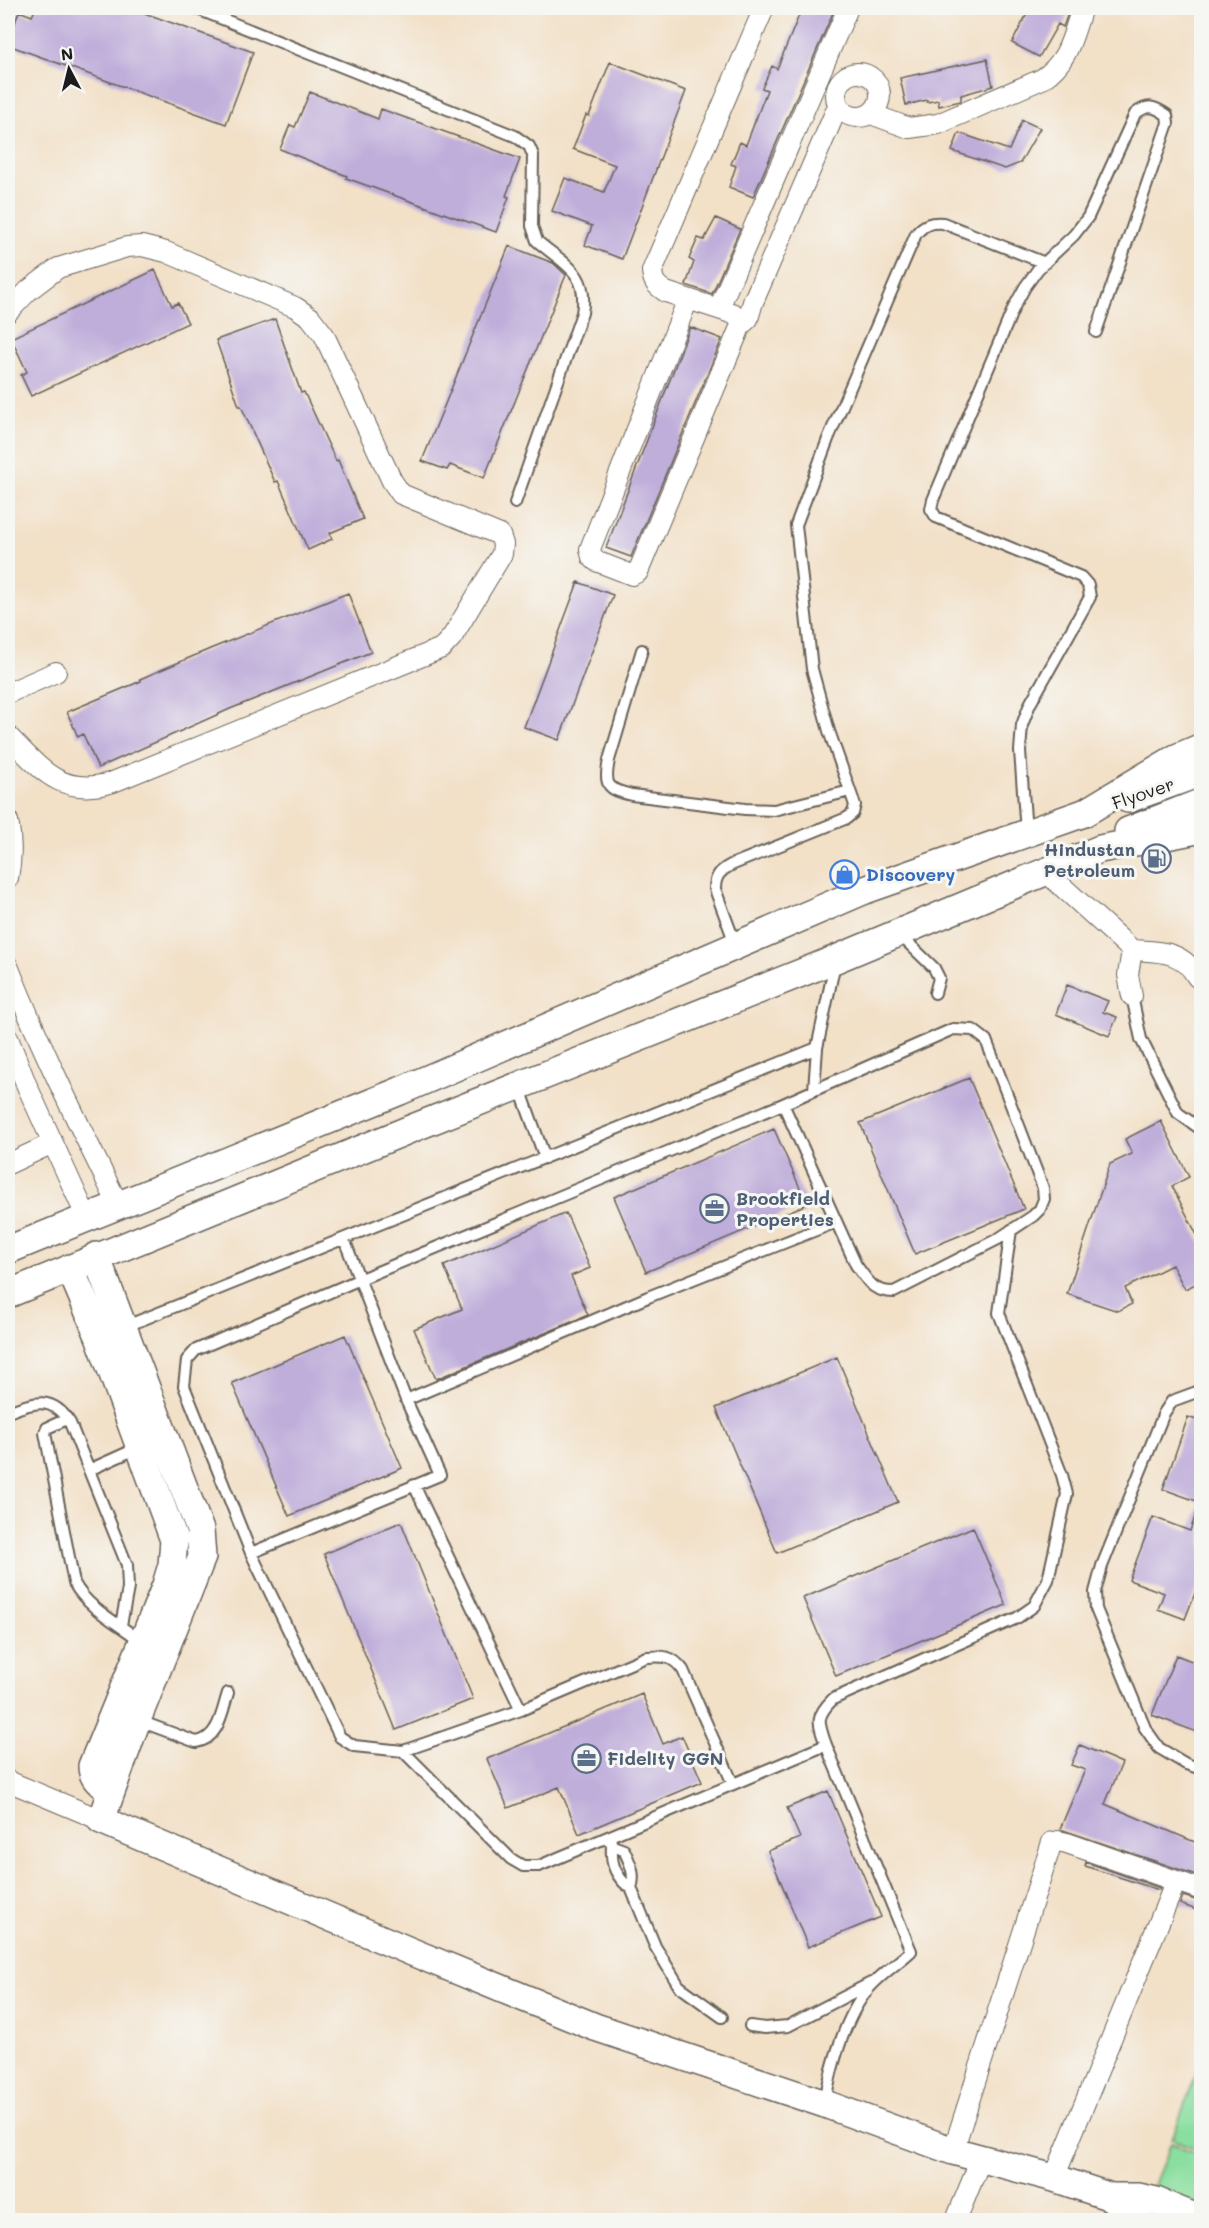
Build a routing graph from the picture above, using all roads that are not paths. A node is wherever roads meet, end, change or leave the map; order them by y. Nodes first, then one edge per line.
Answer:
1 (195, 8) edge
2 (764, 8) edge
3 (848, 8) edge
4 (1082, 8) edge
5 (838, 106) junction
6 (871, 114) junction
7 (1045, 263) junction
8 (688, 299) junction
9 (719, 308) junction
10 (8, 312) edge
11 (741, 325) junction
12 (1095, 332) dead end
13 (515, 503) dead end
14 (642, 650) dead end
15 (56, 672) dead end
16 (8, 693) edge
17 (8, 735) edge
18 (1202, 747) edge
19 (1202, 772) edge
20 (850, 791) junction
21 (1202, 802) edge
22 (1084, 813) junction
23 (8, 821) edge
24 (1202, 829) edge
25 (1026, 832) junction
26 (1100, 849) junction
27 (1045, 871) junction
28 (8, 878) edge
29 (897, 933) junction
30 (736, 946) junction
31 (1132, 950) junction
32 (836, 959) junction
33 (8, 966) edge
34 (1199, 981) edge
35 (935, 993) dead end
36 (1132, 996) joint
37 (8, 1038) edge
38 (817, 1048) junction
39 (519, 1086) junction
40 (814, 1090) junction
41 (68, 1103) junction
42 (783, 1104) junction
43 (40, 1114) junction
44 (1202, 1130) edge
45 (53, 1143) junction
46 (545, 1158) junction
47 (8, 1164) edge
48 (118, 1204) junction
49 (87, 1218) junction
50 (837, 1222) junction
51 (1011, 1230) junction
52 (344, 1239) junction
53 (8, 1250) edge
54 (96, 1256) junction
55 (70, 1268) junction
56 (358, 1280) junction
57 (8, 1294) edge
58 (111, 1332) junction
59 (1202, 1390) edge
60 (406, 1400) junction
61 (8, 1412) edge
62 (67, 1419) junction
63 (140, 1447) junction
64 (89, 1470) junction
65 (414, 1485) junction
66 (200, 1530) junction
67 (174, 1540) junction
68 (251, 1553) junction
69 (121, 1625) junction
70 (142, 1642) junction
71 (140, 1681) junction
72 (228, 1693) dead end
73 (521, 1710) junction
74 (137, 1720) junction
75 (826, 1745) junction
76 (403, 1751) junction
77 (1202, 1769) edge
78 (8, 1780) edge
79 (733, 1784) junction
80 (111, 1792) junction
81 (101, 1821) junction
82 (611, 1841) junction
83 (1176, 1881) junction
84 (1202, 1890) edge
85 (875, 1981) junction
86 (722, 2017) dead end
87 (750, 2025) dead end
88 (825, 2103) junction
89 (953, 2151) junction
90 (981, 2159) junction
91 (1054, 2178) junction
92 (1111, 2197) junction
93 (956, 2220) edge
94 (1140, 2220) edge
95 (1202, 2220) edge

1 - 13 lane
2 - 8 street
3 - 9 street
4 - 6 street
5 - 6 street
5 - 6 street
5 - 11 street
7 - 12 lane
7 - 20 lane
7 - 25 lane
8 - 9 street
8 - 11 street
9 - 11 street
10 - 17 street
14 - 20 lane
15 - 16 street
18 - 22 main road
19 - 22 main road, Flyover
20 - 30 lane
21 - 26 main road, Flyover
22 - 25 main road
23 - 28 street
24 - 26 main road
25 - 30 main road
26 - 27 main road
27 - 29 main road
27 - 31 street
29 - 32 main road
29 - 35 lane
30 - 48 main road
31 - 34 street
31 - 36 street
32 - 38 lane
32 - 39 main road
33 - 41 street
36 - 44 lane
37 - 43 street
38 - 40 lane
38 - 46 lane
39 - 46 lane
39 - 54 main road
40 - 42 lane
40 - 51 lane
41 - 43 street
41 - 48 street
42 - 50 lane
42 - 56 lane
43 - 45 street
45 - 47 street
45 - 49 street
46 - 52 lane
48 - 49 main road
49 - 53 main road
50 - 51 lane
50 - 60 lane
51 - 75 lane
52 - 56 lane
52 - 58 lane
54 - 55 main road
54 - 58 main road
55 - 57 main road
55 - 58 main road
56 - 60 lane
56 - 68 lane
58 - 63 main road
58 - 66 main road
59 - 77 lane
60 - 65 lane
61 - 62 lane
62 - 64 lane
62 - 69 lane
63 - 64 lane
63 - 67 main road
64 - 69 lane
65 - 68 lane
65 - 73 lane
66 - 67 main road
66 - 71 main road
67 - 70 main road
68 - 76 lane
69 - 70 lane
70 - 71 main road
71 - 74 main road
71 - 80 main road
72 - 74 lane
73 - 76 lane
73 - 79 lane
74 - 80 main road
75 - 79 lane
75 - 85 lane
76 - 82 lane
78 - 81 street
79 - 82 lane
80 - 81 main road
81 - 88 main road
82 - 86 lane
83 - 84 street
83 - 89 street
83 - 91 street
85 - 87 lane
85 - 88 lane
88 - 89 main road
89 - 90 main road
90 - 91 main road
90 - 93 street
91 - 92 main road
92 - 94 main road
92 - 95 main road

